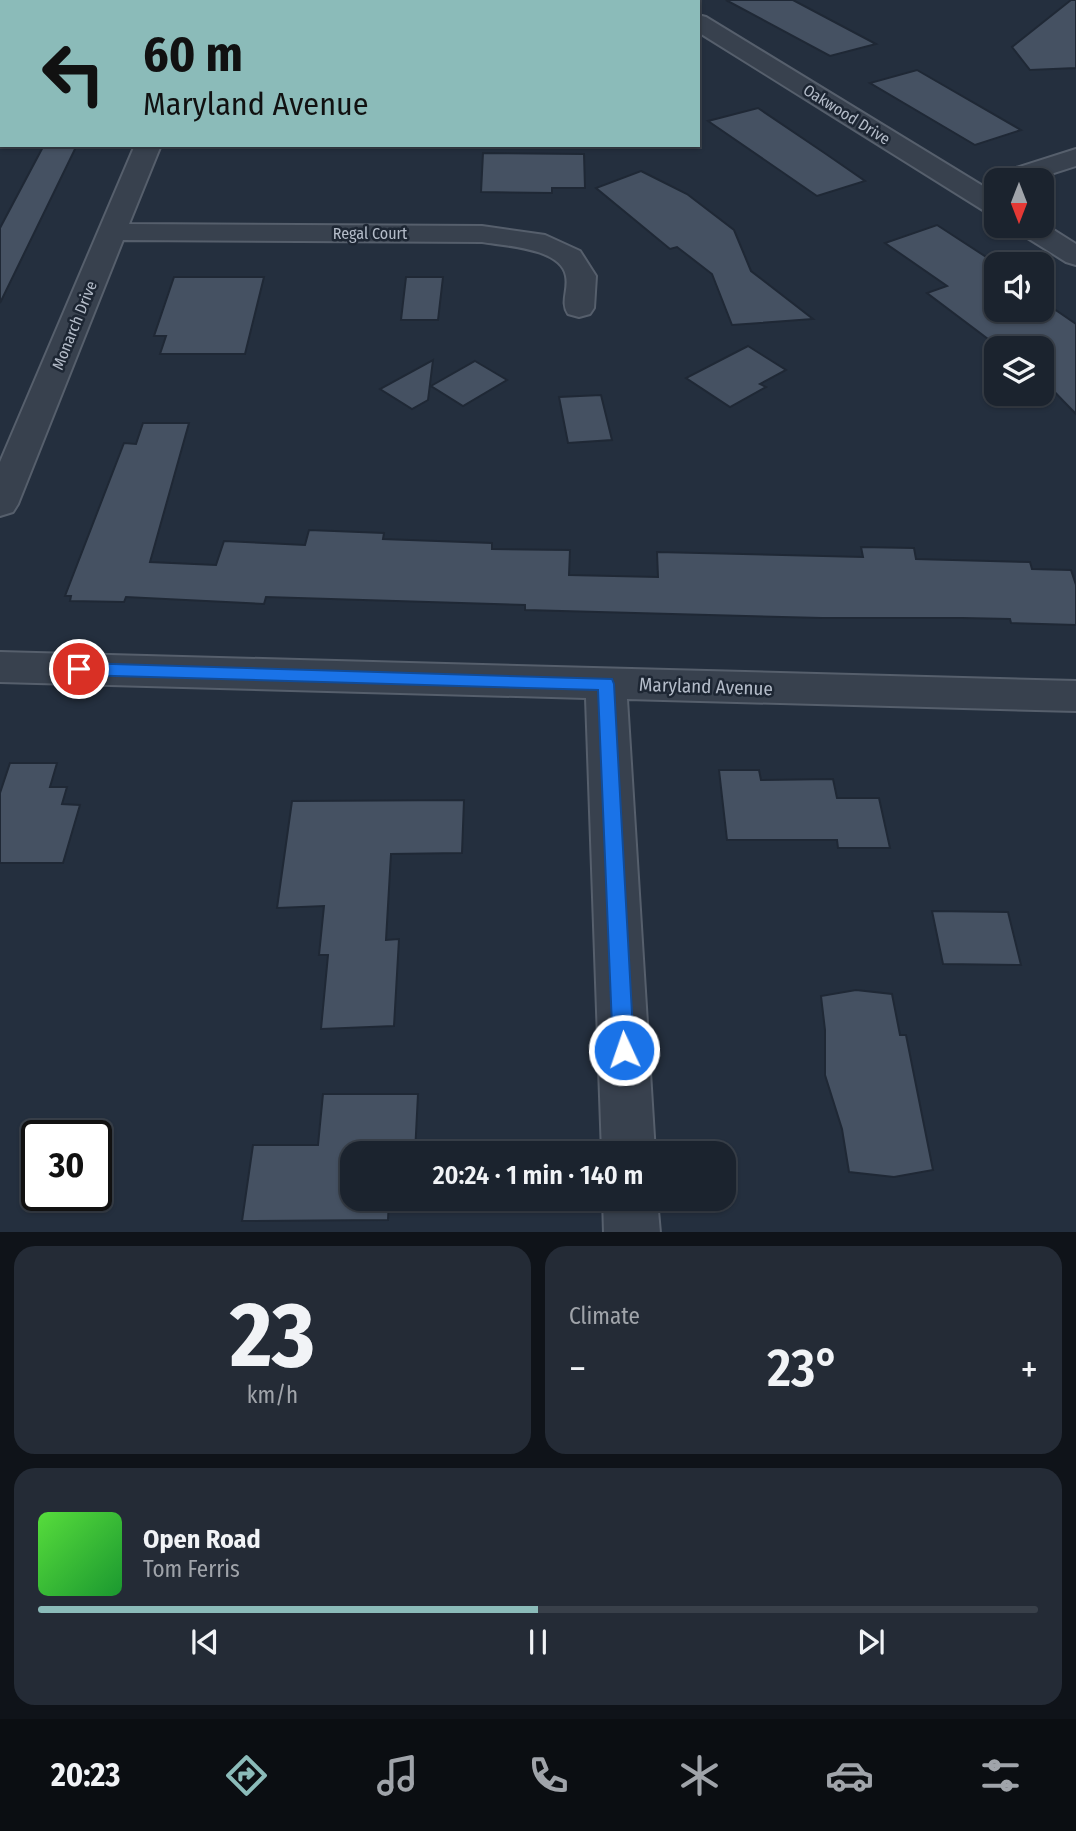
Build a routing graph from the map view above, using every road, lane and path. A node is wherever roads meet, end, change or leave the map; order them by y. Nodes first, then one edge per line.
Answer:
1 (700, 23) edge
2 (147, 147) edge
3 (1076, 157) edge
4 (1043, 168) edge
5 (984, 187) edge
6 (112, 232) junction
7 (1047, 238) edge
8 (1076, 256) edge
9 (579, 308) dead end
10 (0, 504) edge
11 (0, 667) edge
12 (606, 684) junction
13 (1076, 696) edge
14 (627, 1141) edge
15 (631, 1211) edge
16 (632, 1232) edge

1 - 5 street, Oakwood Drive
2 - 6 street, Monarch Drive
3 - 4 street
6 - 9 street, Regal Court
6 - 10 street, Monarch Drive
7 - 8 street
11 - 12 street, Maryland Avenue
12 - 13 street, Maryland Avenue
12 - 14 street
15 - 16 street

